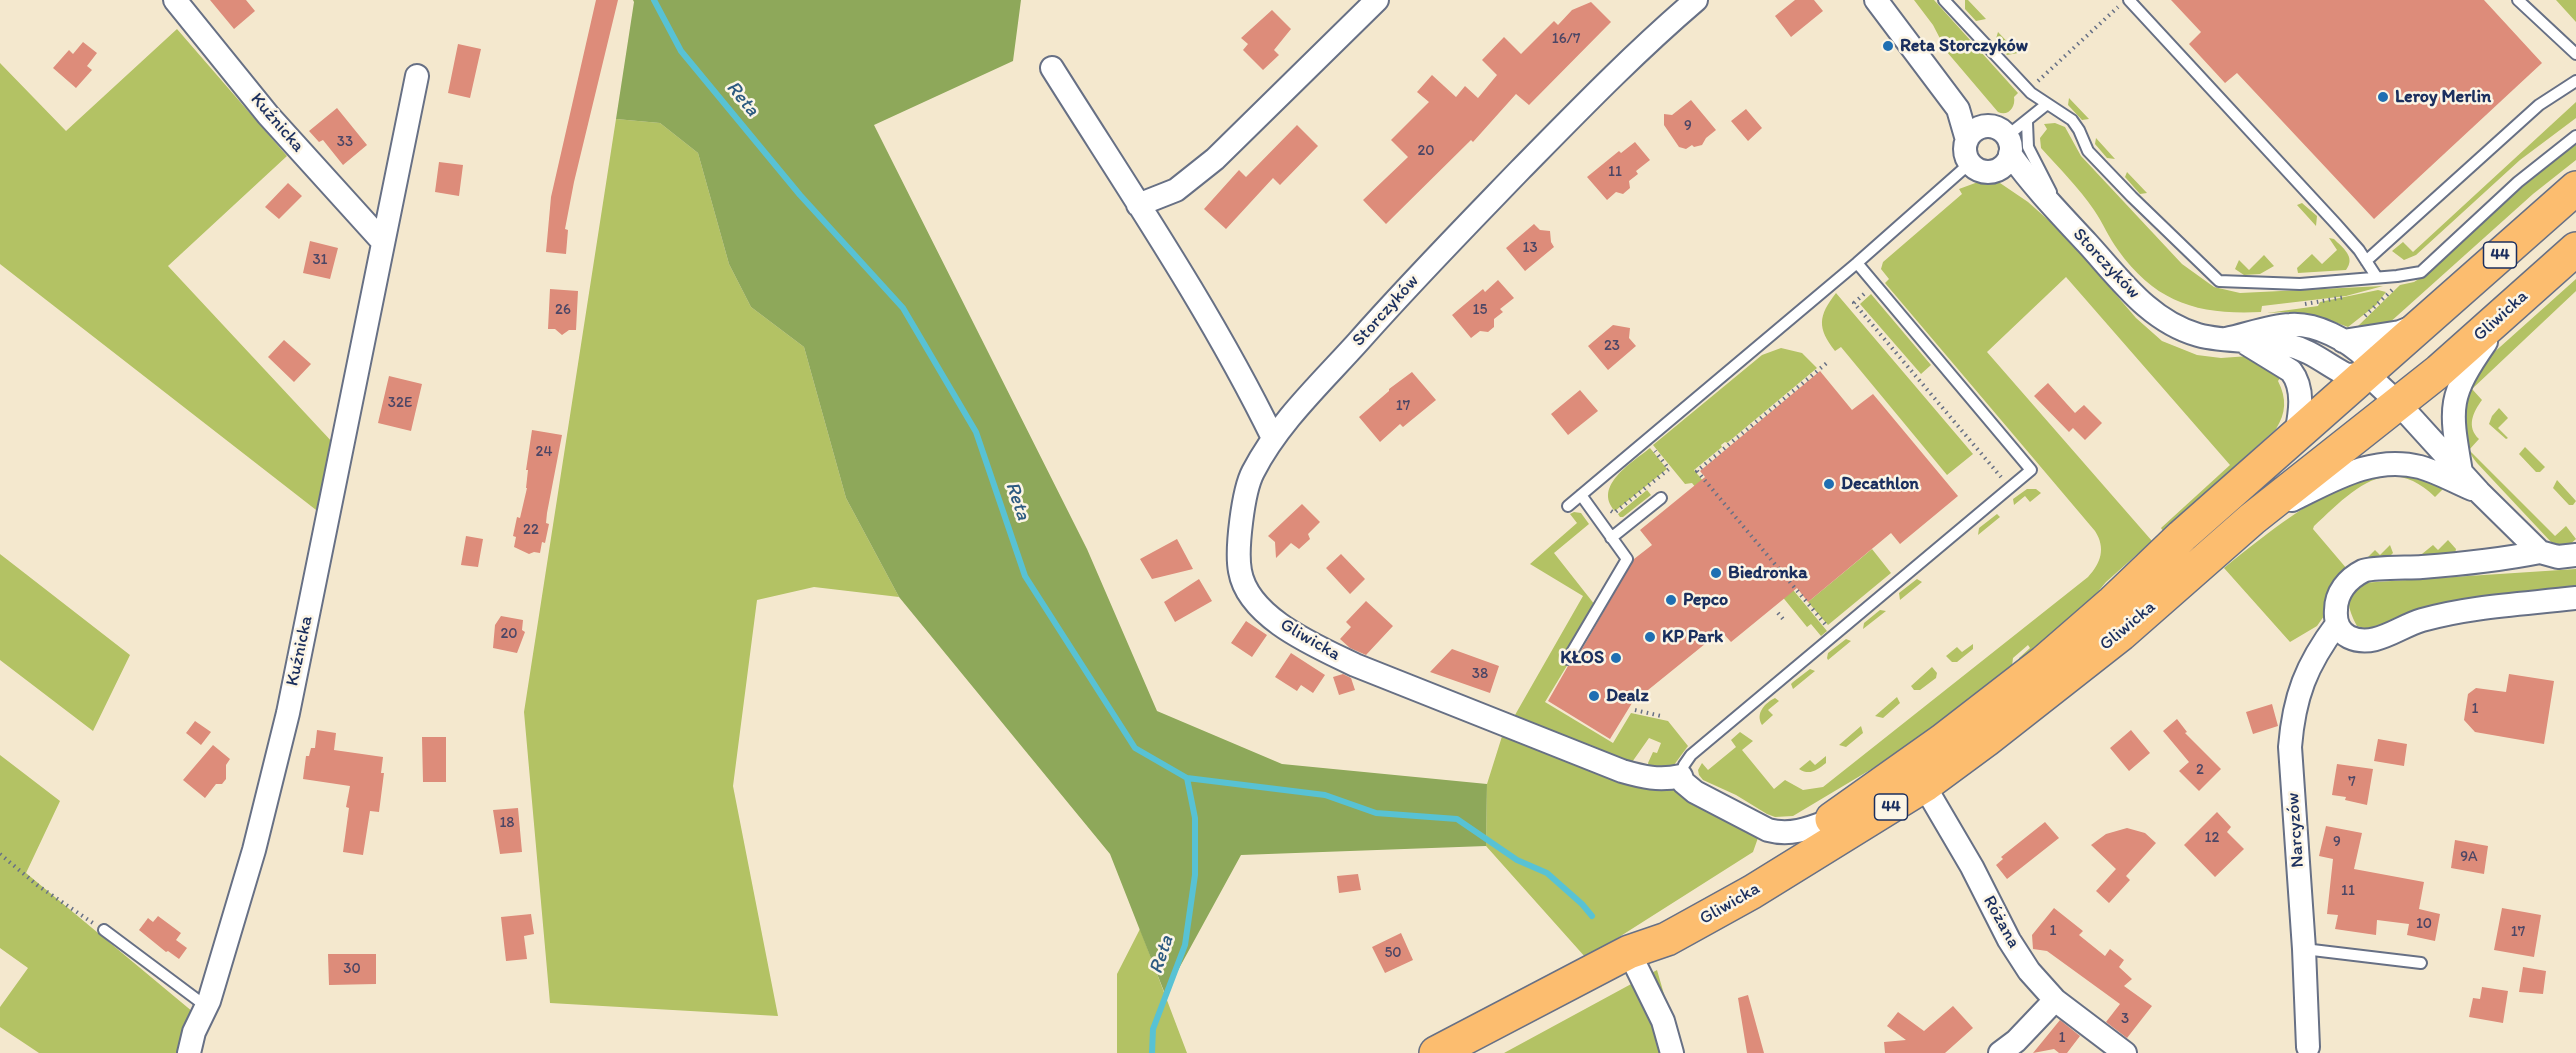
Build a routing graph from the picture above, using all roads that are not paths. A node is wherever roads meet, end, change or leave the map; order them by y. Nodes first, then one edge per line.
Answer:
1 (175, 0) edge
2 (1377, 0) edge
3 (1696, 0) edge
4 (1876, 0) edge
5 (1944, 0) edge
6 (2518, 0) edge
7 (2125, 2) edge
8 (2576, 54) edge
9 (1052, 68) dead end
10 (417, 75) dead end
11 (2576, 81) edge
12 (2047, 104) junction
13 (2027, 122) junction
14 (1976, 133) junction
15 (2576, 136) edge
16 (2005, 153) junction
17 (1969, 164) junction
18 (2576, 188) edge
19 (1138, 205) junction
20 (2060, 215) junction
21 (383, 242) junction
22 (2576, 249) edge
23 (2366, 261) junction
24 (1857, 263) junction
25 (2376, 276) junction
26 (2508, 310) junction
27 (2424, 322) junction
28 (2234, 341) junction
29 (2343, 341) junction
30 (2367, 374) junction
31 (2399, 404) junction
32 (2296, 435) junction
33 (1273, 438) junction
34 (2461, 472) junction
35 (2479, 492) junction
36 (1581, 495) junction
37 (1661, 498) dead end
38 (1568, 506) dead end
39 (2252, 519) junction
40 (1611, 537) junction
41 (2540, 552) junction
42 (2576, 555) edge
43 (2576, 598) edge
44 (2337, 624) junction
45 (1568, 659) dead end
46 (1918, 774) junction
47 (1681, 776) junction
48 (1829, 821) junction
49 (104, 930) road end
50 (2304, 949) junction
51 (1634, 950) junction
52 (2421, 963) dead end
53 (2055, 1000) junction
54 (207, 1006) junction
55 (2308, 1047) dead end
56 (189, 1053) edge
57 (1437, 1053) edge
58 (1672, 1053) edge
59 (2000, 1053) edge
60 (2125, 1053) edge

1 - 21 street, Kuźnicka
2 - 19 street
3 - 33 street, Storczyków
4 - 14 street
5 - 12 lane
6 - 8 lane
7 - 23 lane
9 - 19 street
10 - 21 street, Kuźnicka
11 - 23 lane
12 - 13 lane
12 - 25 lane
13 - 16 lane
13 - 20 lane
14 - 16 street
14 - 17 street
15 - 25 lane
16 - 17 street
16 - 20 street, Storczyków
17 - 24 lane
18 - 27 main road, Gliwicka / 44
19 - 33 street
20 - 28 street, Storczyków
21 - 54 street, Kuźnicka
22 - 26 main road, Gliwicka / 44
23 - 25 lane
24 - 36 lane
24 - 47 lane
26 - 31 main road, Gliwicka / 44
26 - 34 street
27 - 29 street
27 - 30 main road, Gliwicka / 44
28 - 29 street, Storczyków
28 - 30 street, Storczyków
28 - 32 street, Storczyków
29 - 30 street, Storczyków
30 - 31 street, Storczyków
30 - 32 main road, Gliwicka / 44
31 - 34 street
31 - 39 main road, Gliwicka / 44
32 - 46 main road, Gliwicka / 44
33 - 47 street, Gliwicka
34 - 35 street
35 - 39 street
35 - 41 street
36 - 38 lane
36 - 40 lane
37 - 40 lane
39 - 46 main road, Gliwicka / 44
40 - 45 lane
41 - 42 street, Narcyzów
41 - 44 street, Narcyzów
43 - 44 street
44 - 50 street, Narcyzów
46 - 48 main road, Gliwicka / 44
46 - 51 main road, Gliwicka / 44
46 - 53 street, Różana
47 - 48 street, Gliwicka
48 - 51 main road, Gliwicka / 44
49 - 54 lane
50 - 52 lane
50 - 55 street, Narcyzów
51 - 57 main road, Gliwicka / 44
51 - 58 street
53 - 59 street
53 - 60 street, Różana
54 - 56 street, Kuźnicka

